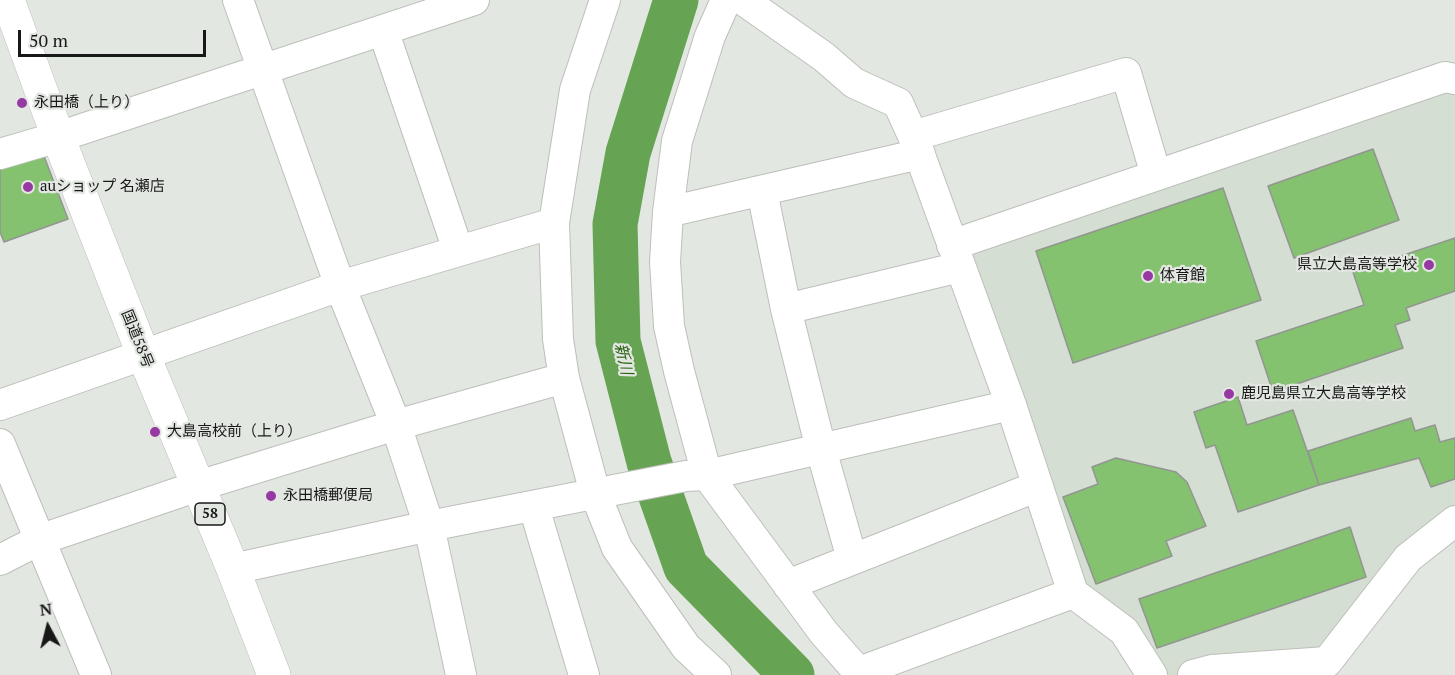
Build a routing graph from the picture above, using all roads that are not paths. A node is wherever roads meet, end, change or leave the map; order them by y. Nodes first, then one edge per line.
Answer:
1 (8, 0) edge
2 (238, 0) edge
3 (474, 0) edge
4 (605, 0) edge
5 (726, 0) edge
6 (743, 0) edge
7 (383, 30) junction
8 (262, 70) junction
9 (1455, 79) edge
10 (58, 137) junction
11 (917, 145) junction
12 (0, 154) edge
13 (1156, 175) junction
14 (762, 191) junction
15 (668, 212) junction
16 (554, 223) junction
17 (458, 250) junction
18 (956, 256) junction
19 (340, 286) junction
20 (786, 309) junction
21 (143, 354) junction
22 (564, 378) junction
23 (0, 405) edge
24 (1011, 405) junction
25 (396, 425) junction
26 (0, 444) edge
27 (821, 449) junction
28 (697, 476) junction
29 (198, 486) junction
30 (1038, 486) junction
31 (604, 492) junction
32 (534, 507) junction
33 (1455, 520) edge
34 (429, 526) junction
35 (39, 540) junction
36 (852, 559) junction
37 (0, 560) edge
38 (233, 569) junction
39 (788, 585) junction
40 (1073, 592) junction
41 (860, 674) edge
42 (96, 675) edge
43 (274, 675) edge
44 (461, 675) edge
45 (584, 675) edge
46 (716, 675) edge
47 (1152, 675) edge
48 (1193, 675) edge

1 - 10 highway, 国道58号 / 58
2 - 8 street
3 - 7 street
4 - 16 street
5 - 15 street
6 - 11 street
7 - 8 street
7 - 17 street
8 - 10 street
8 - 19 street
9 - 13 street
10 - 12 street
10 - 21 highway, 国道58号 / 58
11 - 13 street
11 - 14 street
11 - 18 street
13 - 18 street
14 - 15 street
14 - 20 street
15 - 28 street
16 - 17 street
16 - 22 street
17 - 19 street
18 - 20 street
18 - 24 street
19 - 21 street
19 - 25 street
20 - 27 street
21 - 23 street
21 - 29 highway, 国道58号 / 58
22 - 25 street
22 - 31 street
24 - 27 street
24 - 30 street
25 - 29 street
25 - 34 street
26 - 35 street
27 - 28 street
27 - 36 street
28 - 31 street
28 - 39 street
29 - 35 street
29 - 38 highway, 国道58号 / 58
30 - 36 street
30 - 40 street
31 - 32 street
31 - 46 street
32 - 34 street
32 - 45 street
33 - 48 street
34 - 38 street
34 - 44 street
35 - 37 street
35 - 42 street
36 - 39 street
38 - 43 highway, 国道58号 / 58
39 - 41 street
40 - 41 street
40 - 47 street

